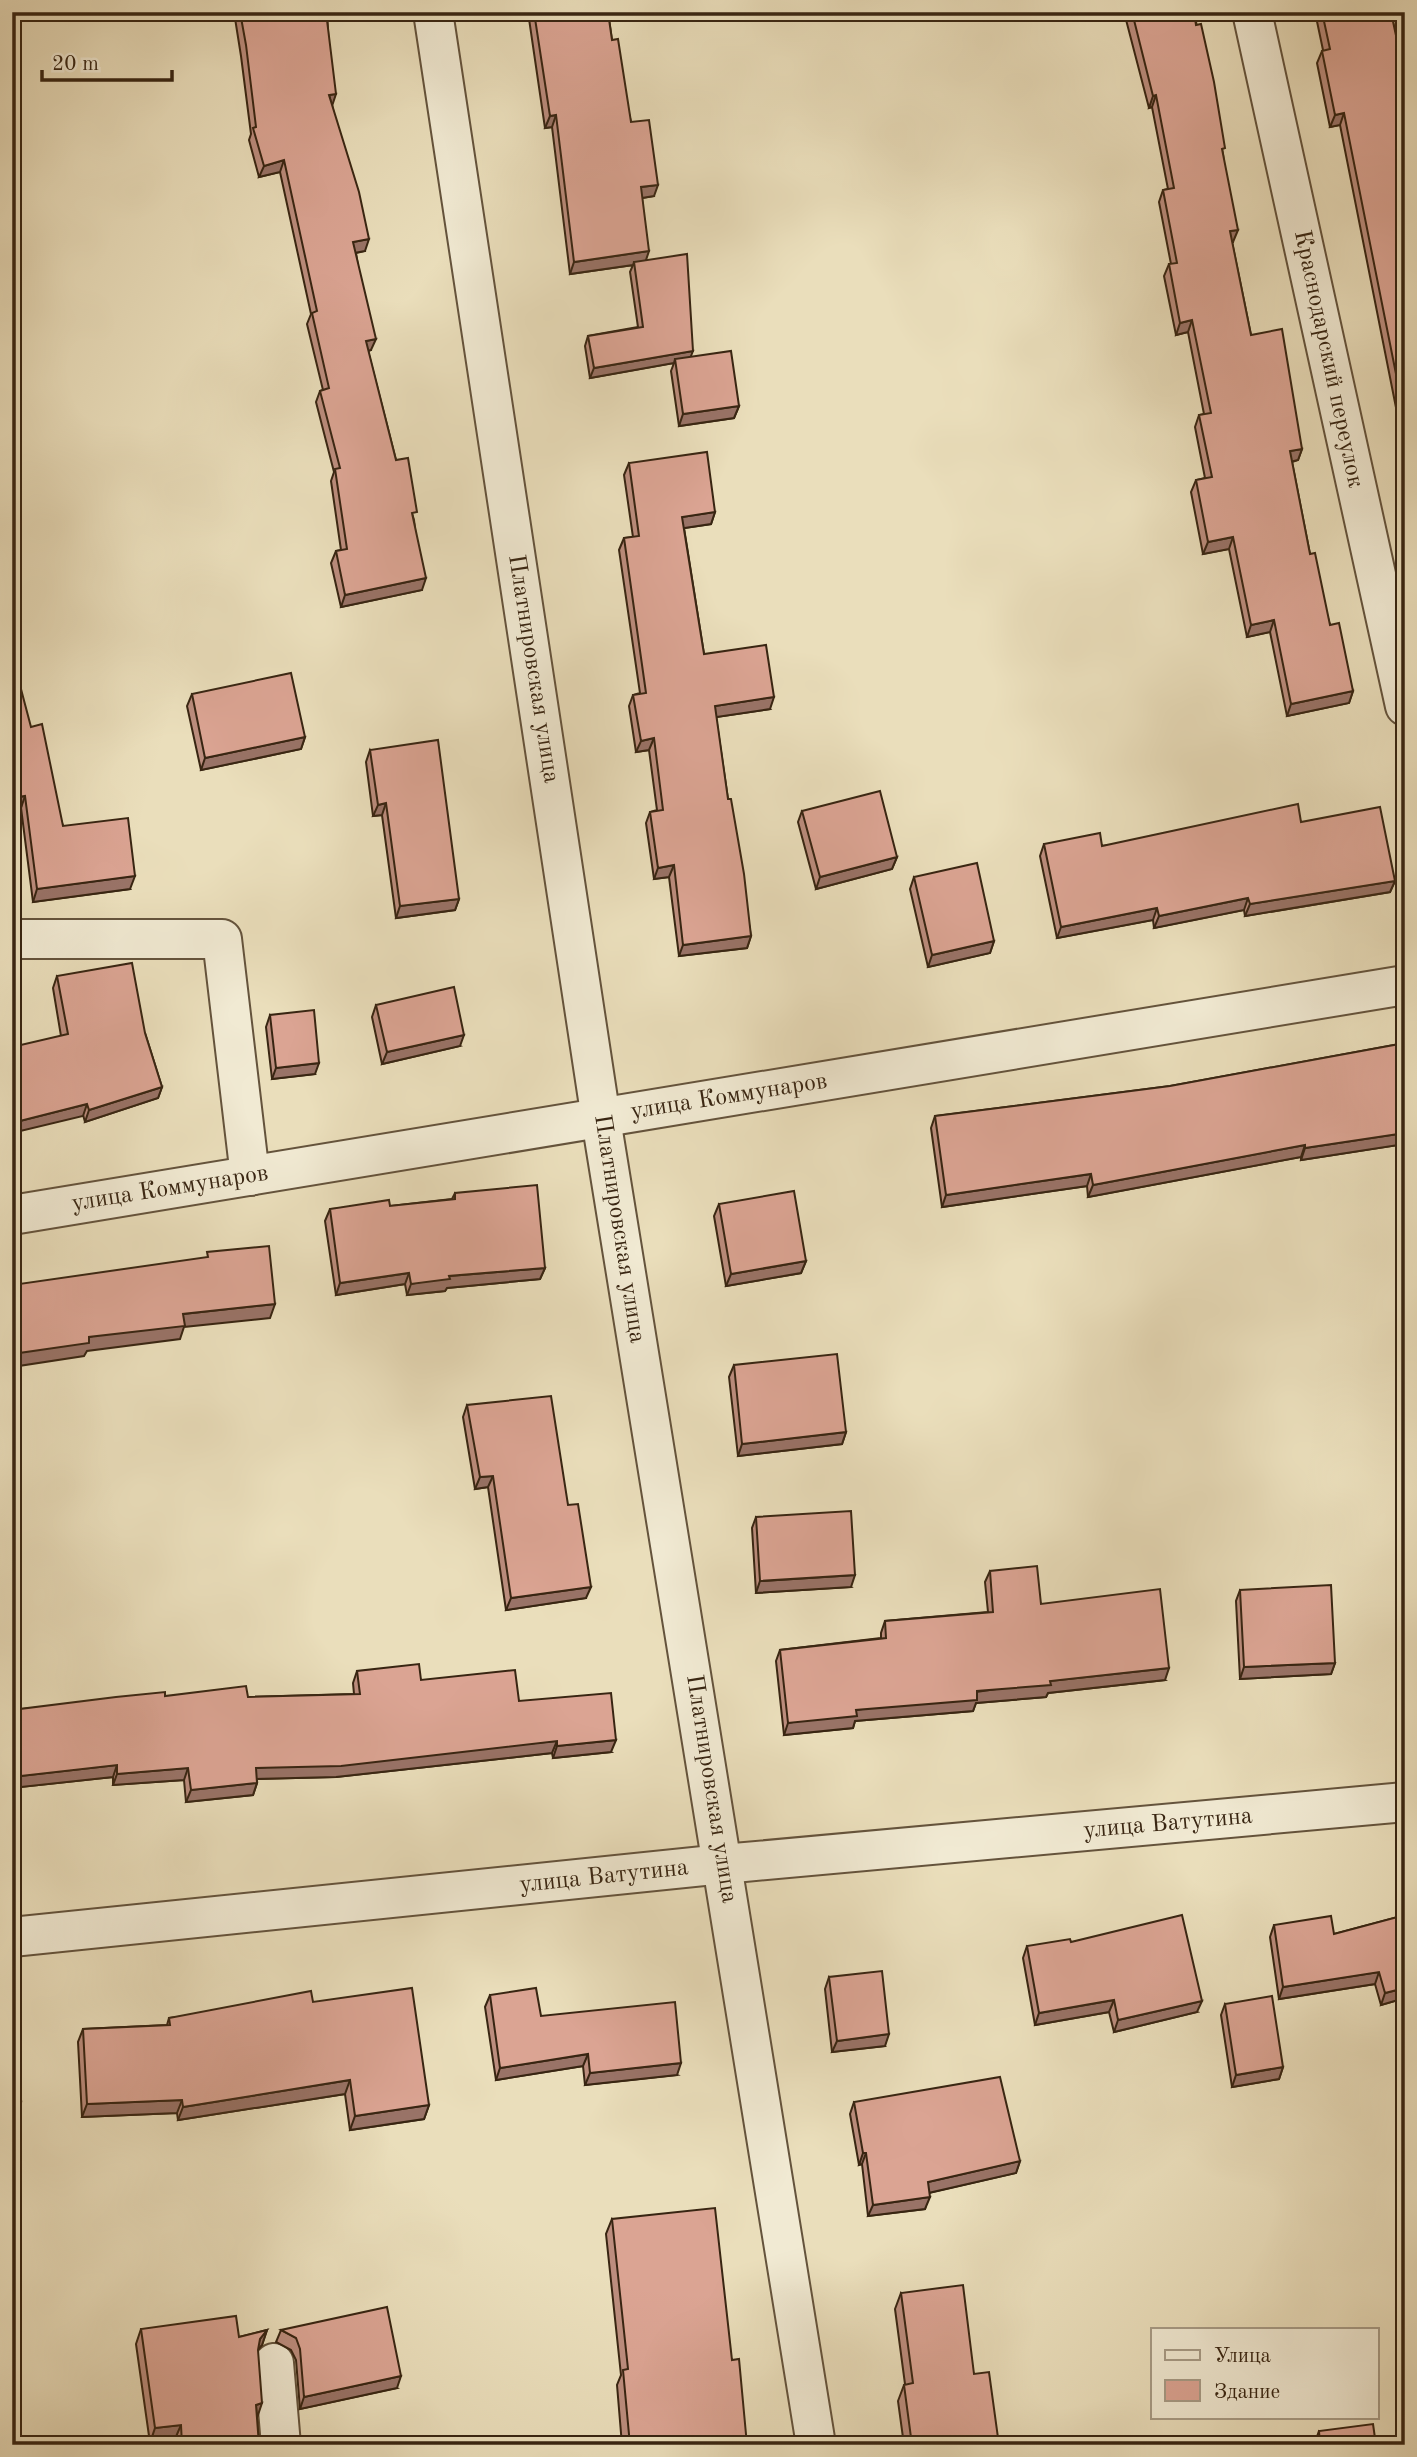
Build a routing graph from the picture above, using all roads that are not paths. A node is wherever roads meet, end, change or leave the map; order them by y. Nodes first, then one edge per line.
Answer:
1 (433, 12) edge
2 (1252, 12) edge
3 (1405, 706) edge
4 (12, 939) edge
5 (1405, 985) edge
6 (601, 1119) junction
7 (250, 1176) junction
8 (12, 1214) edge
9 (1405, 1802) edge
10 (723, 1864) junction
11 (12, 1937) edge
12 (274, 2363) dead end
13 (281, 2445) edge
14 (816, 2445) edge

1 - 6 street, Платнировская улица
2 - 3 street, Краснодарский переулок
4 - 7 street
5 - 6 street, улица Коммунаров
6 - 7 street, улица Коммунаров
6 - 10 street, Платнировская улица
7 - 8 street, улица Коммунаров
9 - 10 street, улица Ватутина
10 - 11 street, улица Ватутина
10 - 14 street, Платнировская улица
12 - 13 street

